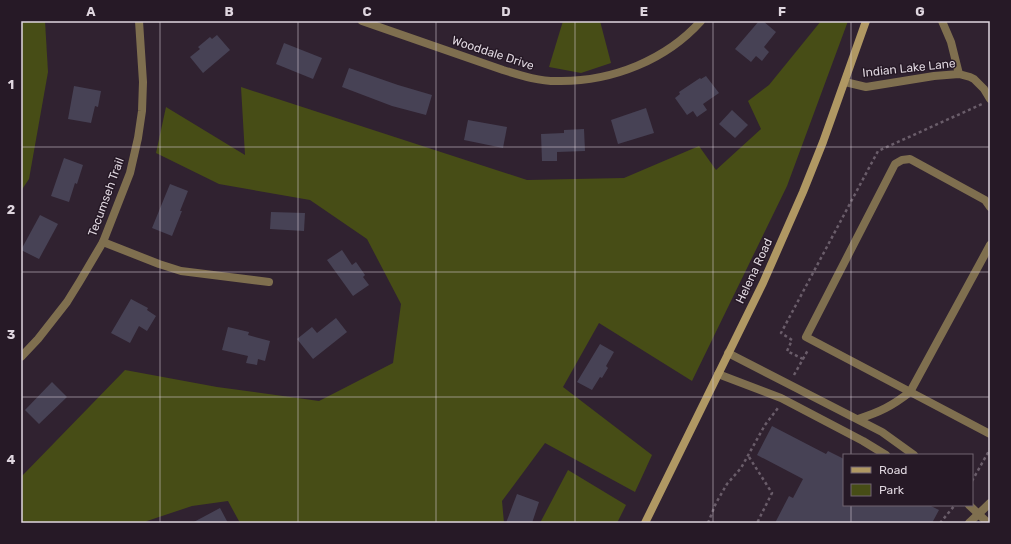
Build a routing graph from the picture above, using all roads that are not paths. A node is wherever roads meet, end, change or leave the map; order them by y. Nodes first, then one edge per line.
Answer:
1 (139, 21) edge
2 (362, 21) edge
3 (701, 21) edge
4 (866, 21) edge
5 (942, 21) edge
6 (959, 74) junction
7 (845, 82) junction
8 (990, 98) edge
9 (990, 207) edge
10 (103, 242) junction
11 (990, 245) edge
12 (269, 282) dead end
13 (728, 353) junction
14 (21, 357) edge
15 (718, 374) junction
16 (910, 392) junction
17 (858, 420) junction
18 (990, 434) edge
19 (884, 454) edge
20 (913, 454) edge
21 (990, 503) edge
22 (970, 506) edge
23 (979, 514) junction
24 (645, 523) edge
25 (969, 523) edge
26 (988, 523) edge

1 - 10 street, Tecumseh Trail
2 - 3 street, Wooddale Drive
4 - 7 main road, Helena Road
5 - 6 street
6 - 7 street, Indian Lake Lane
6 - 8 street, Indian Lake Lane
7 - 13 main road, Helena Road
9 - 16 street
10 - 12 street
10 - 14 street, Tecumseh Trail
11 - 16 street
13 - 15 main road, Helena Road
13 - 17 street
15 - 19 street
15 - 24 main road, Helena Road
16 - 17 street
16 - 18 street
17 - 20 street
21 - 23 street
22 - 23 street
23 - 25 street
23 - 26 street

